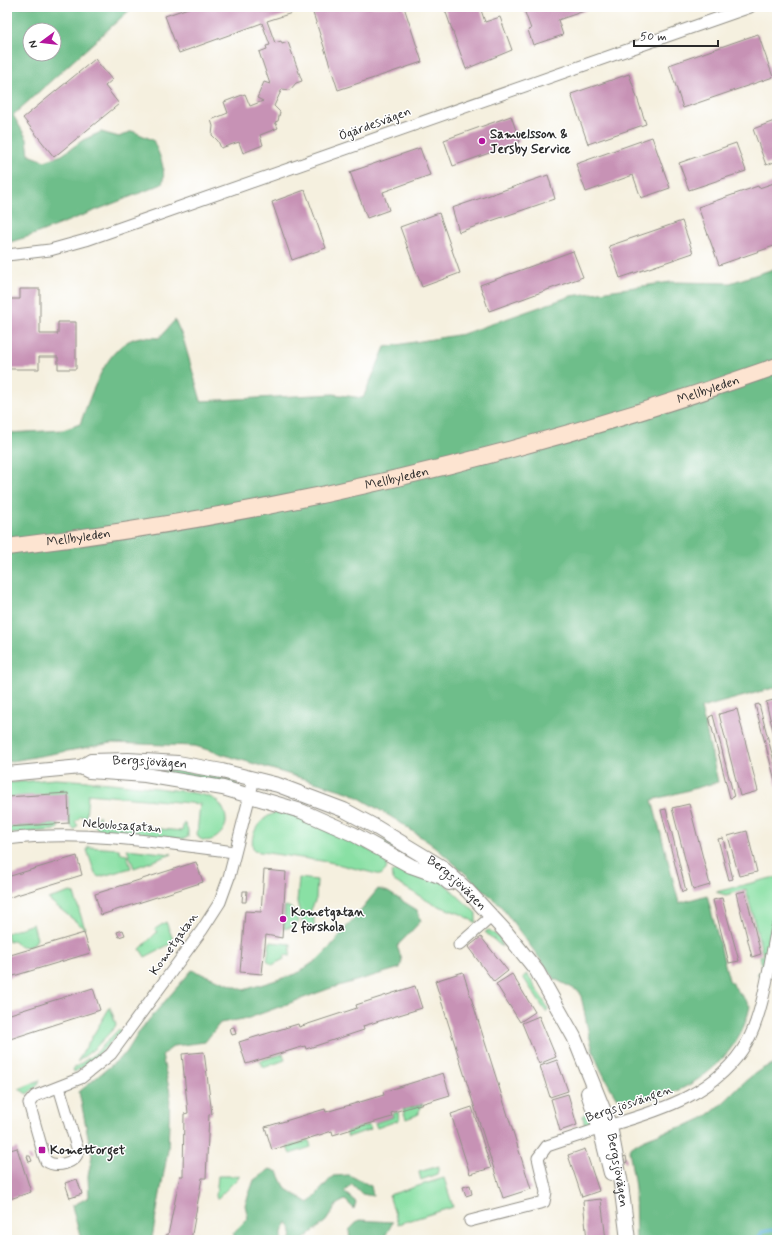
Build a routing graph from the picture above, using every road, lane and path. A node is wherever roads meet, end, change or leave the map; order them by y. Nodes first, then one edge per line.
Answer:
1 (750, 7) edge
2 (7, 256) edge
3 (777, 366) edge
4 (7, 547) edge
5 (81, 767) junction
6 (7, 774) edge
7 (254, 779) junction
8 (250, 796) junction
9 (7, 839) edge
10 (234, 852) junction
11 (490, 918) junction
12 (777, 928) edge
13 (459, 945) dead end
14 (59, 1087) junction
15 (605, 1127) junction
16 (470, 1221) dead end
17 (622, 1240) edge
18 (628, 1240) edge

1 - 2 street, Ögärdesvägen
3 - 4 main road, Mellbyleden
5 - 6 street, Bergsjövägen
5 - 7 street, Bergsjövägen
5 - 8 street, Bergsjövägen
7 - 8 street, Kometgatan
7 - 11 street, Bergsjövägen
8 - 10 street, Kometgatan
8 - 11 street, Bergsjövägen
9 - 10 street, Nebulosagatan
10 - 14 street, Kometgatan
11 - 13 street
11 - 15 street, Bergsjövägen
12 - 15 street, Bergsjösvängen
14 - 14 street
15 - 16 street, Bergsjösvängen
15 - 17 street, Bergsjövägen
15 - 18 street, Bergsjövägen

